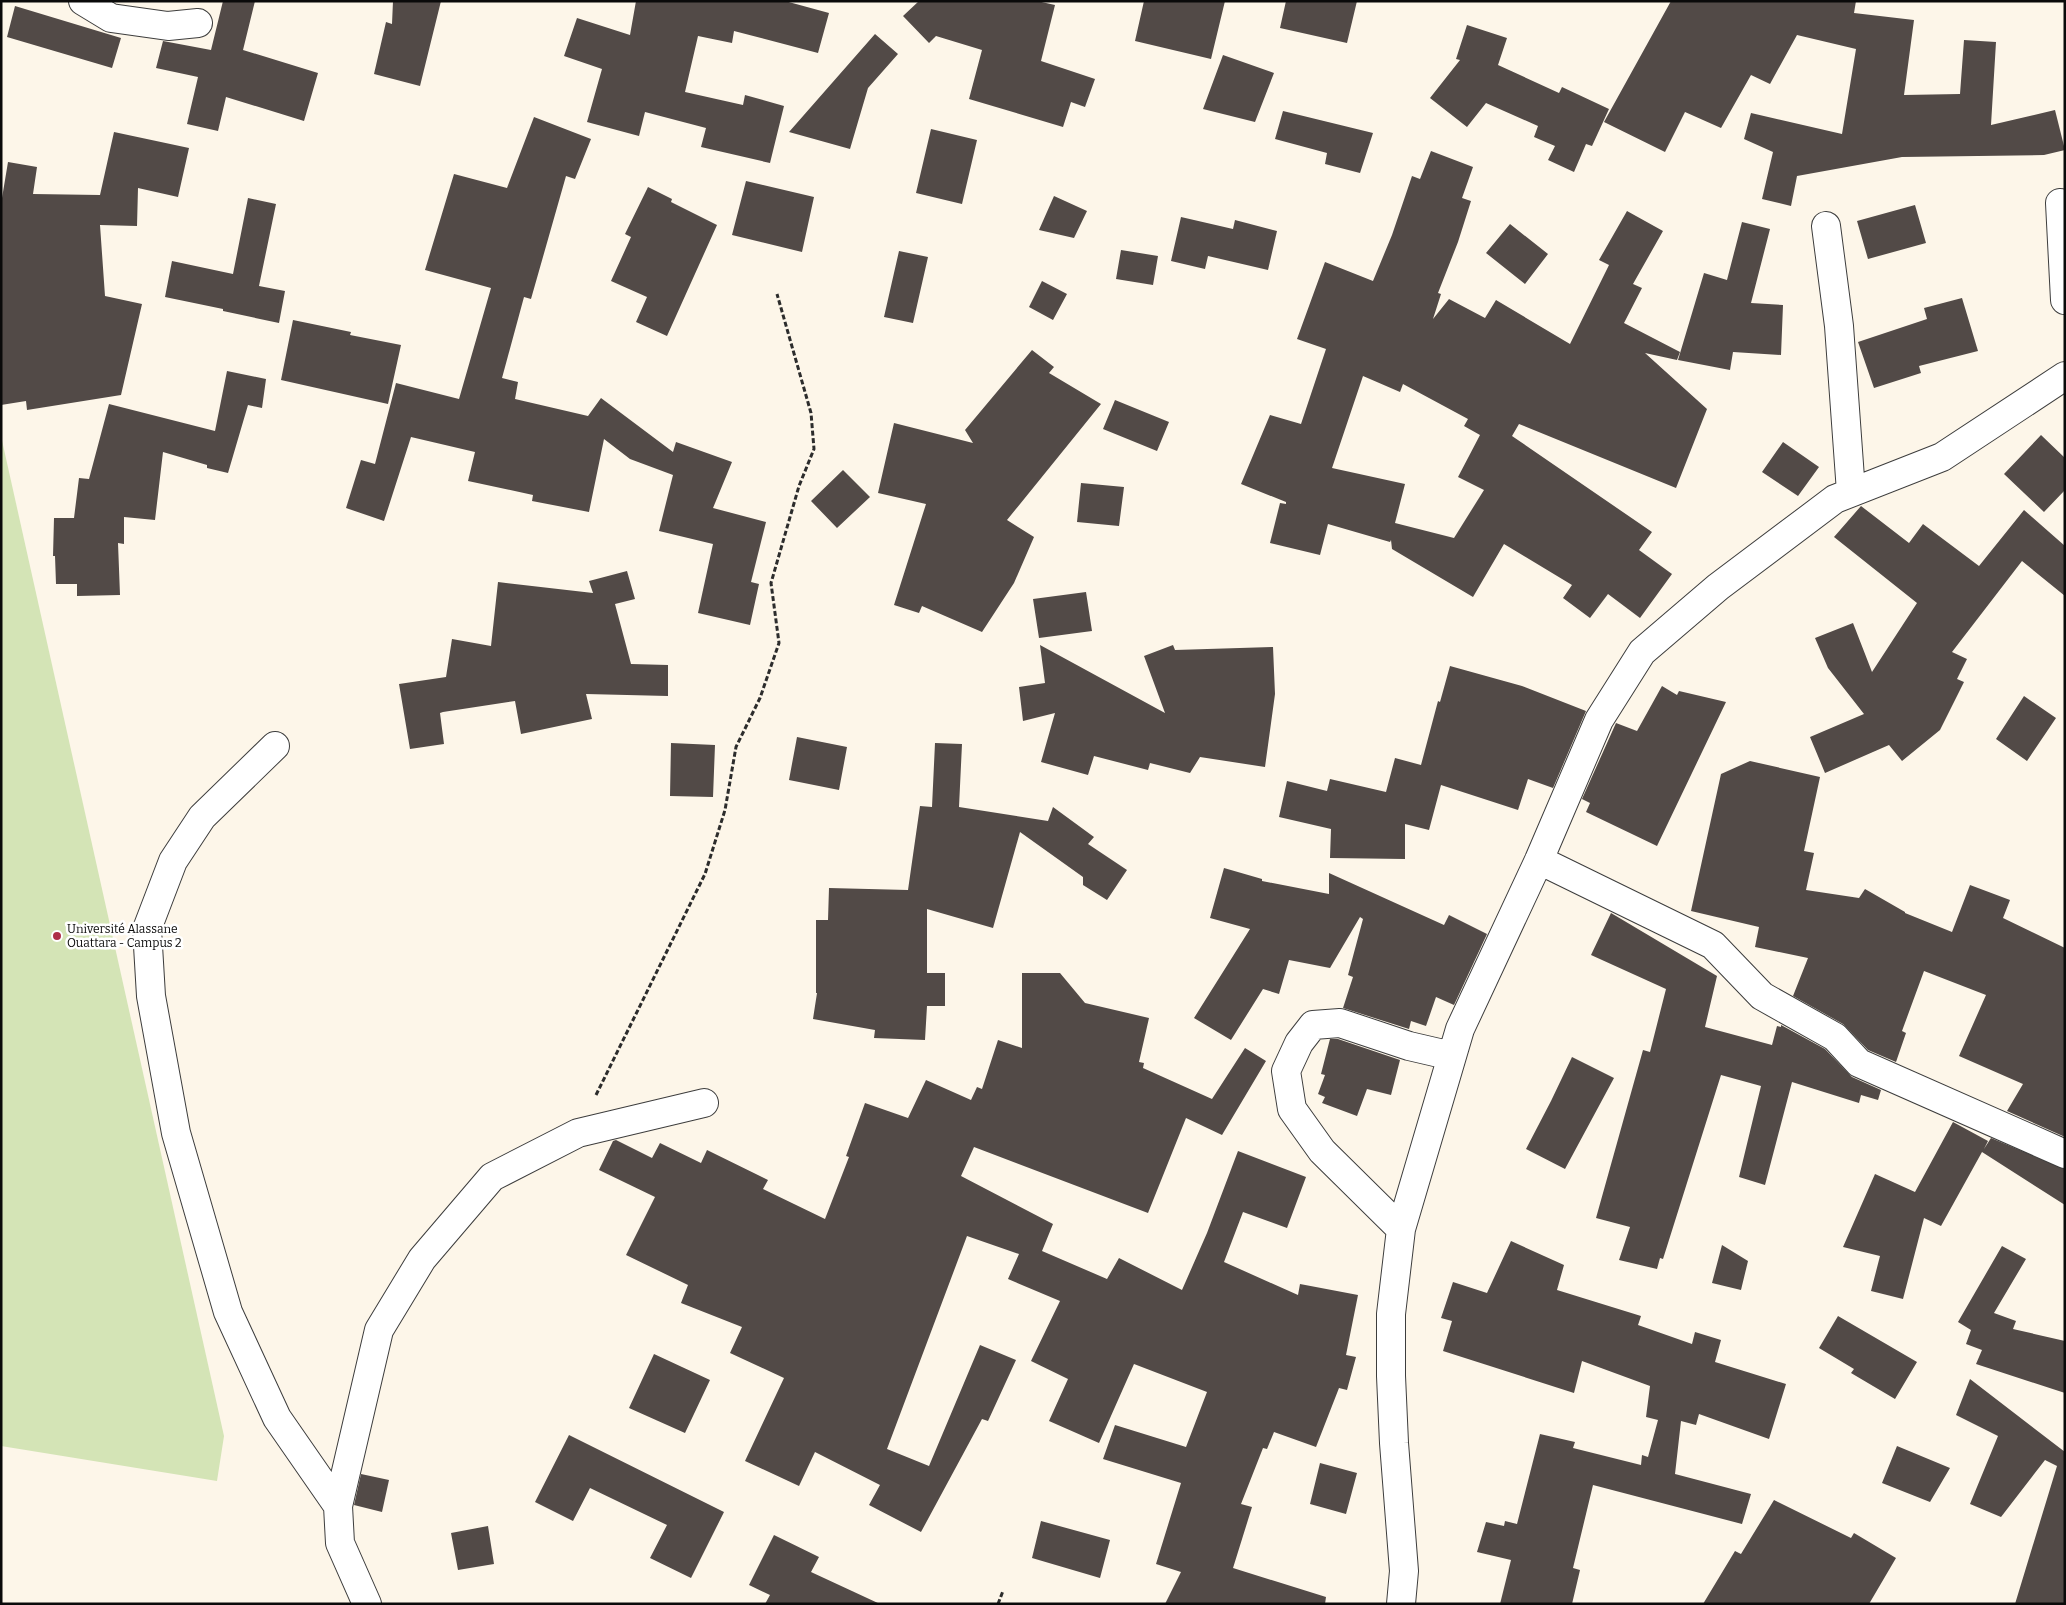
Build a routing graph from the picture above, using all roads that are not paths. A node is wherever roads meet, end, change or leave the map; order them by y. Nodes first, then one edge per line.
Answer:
1 (84, 1) edge
2 (198, 23) dead end
3 (2060, 203) dead end
4 (1826, 226) dead end
5 (2065, 300) edge
6 (2065, 376) edge
7 (1852, 492) junction
8 (276, 746) dead end
9 (1539, 860) junction
10 (1452, 1056) junction
11 (704, 1103) dead end
12 (2065, 1154) edge
13 (1401, 1229) junction
14 (338, 1506) junction
15 (367, 1604) edge
16 (1401, 1604) edge

1 - 2 street
3 - 5 street
4 - 7 street
6 - 7 street
7 - 9 street
8 - 14 street
9 - 10 street
9 - 12 street
10 - 13 street
10 - 13 street
11 - 14 street
13 - 16 street
14 - 15 street

